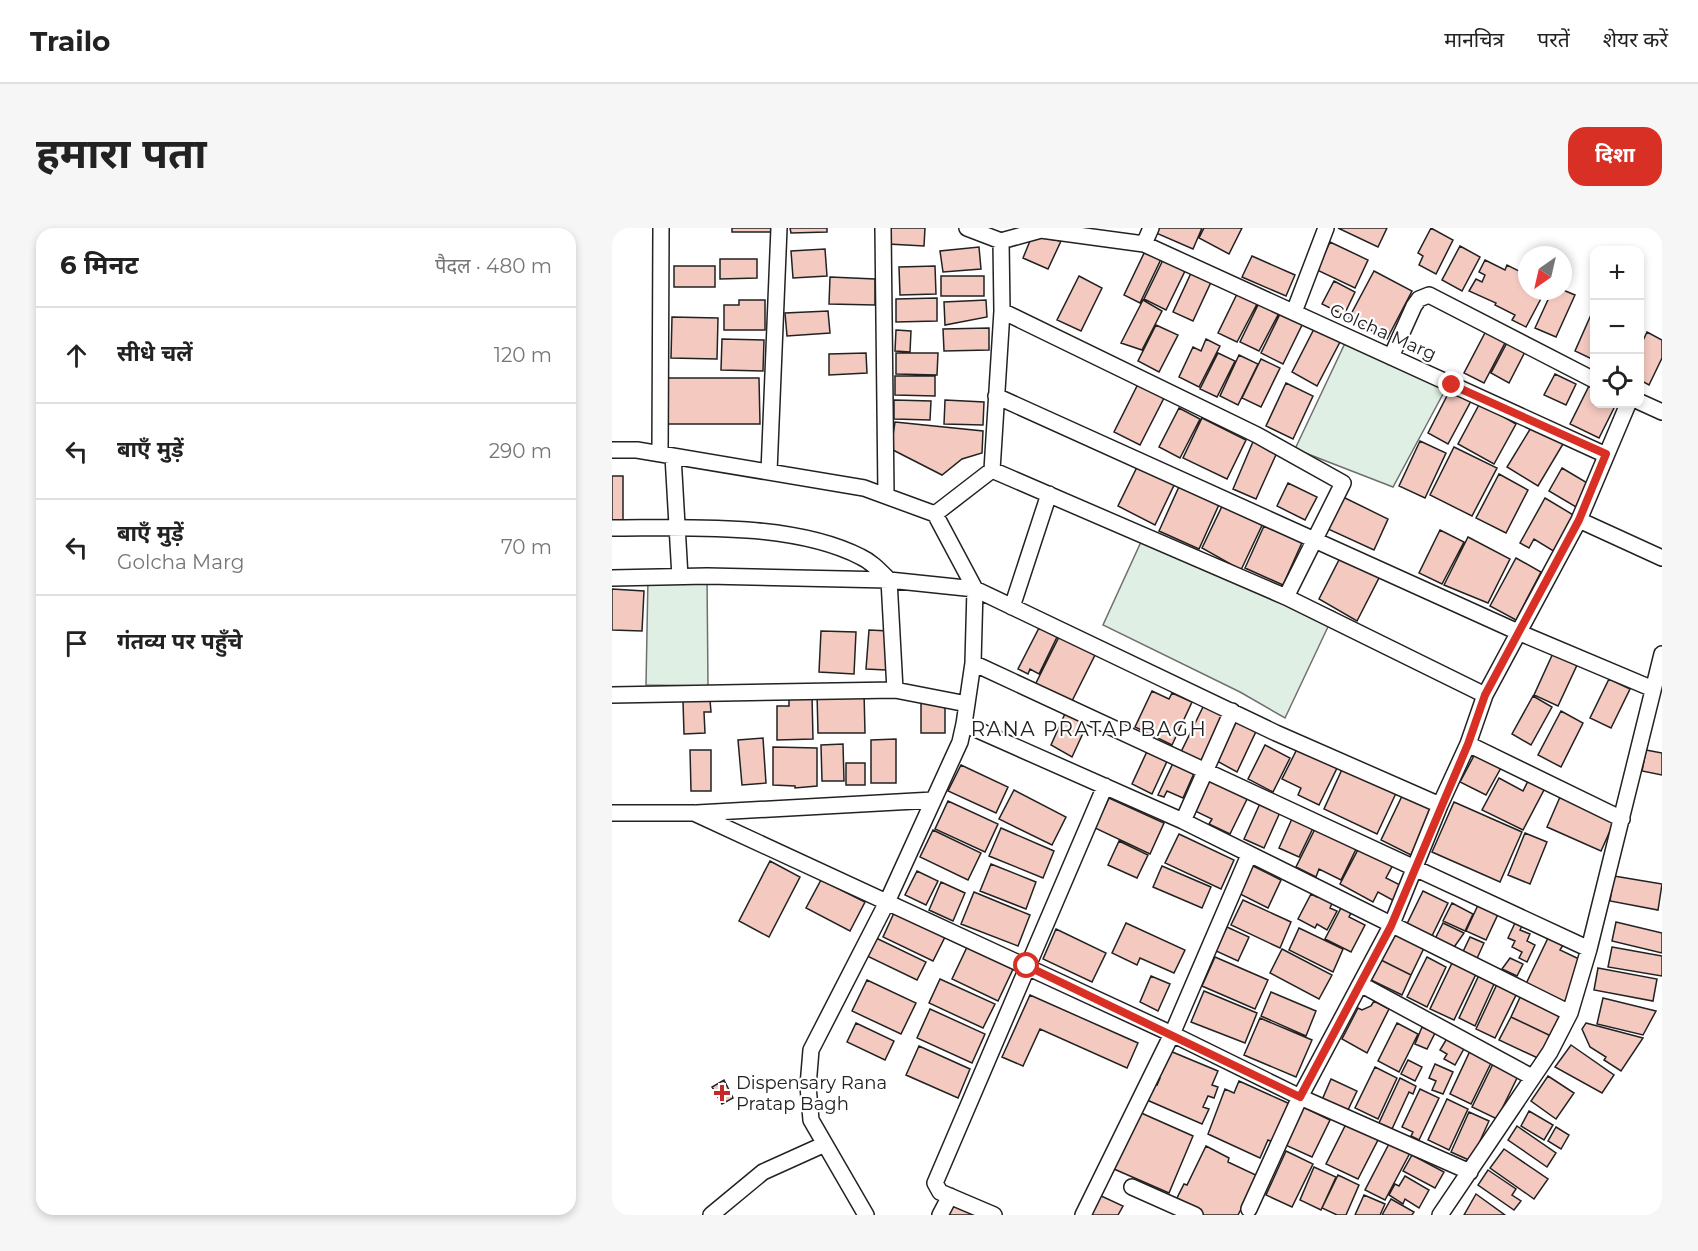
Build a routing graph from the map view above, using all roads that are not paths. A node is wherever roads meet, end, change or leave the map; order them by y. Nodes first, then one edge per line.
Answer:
1 (661, 228) edge
2 (779, 228) edge
3 (883, 228) edge
4 (967, 228) edge
5 (1151, 228) edge
6 (1326, 228) edge
7 (1001, 241) junction
8 (1144, 244) junction
9 (1002, 310) junction
10 (1294, 312) junction
11 (1392, 357) junction
12 (1590, 378) edge
13 (996, 396) junction
14 (1644, 404) edge
15 (1626, 408) edge
16 (1662, 412) edge
17 (612, 450) edge
18 (1606, 454) junction
19 (667, 455) junction
20 (992, 470) junction
21 (769, 472) junction
22 (886, 495) junction
23 (1049, 495) junction
24 (935, 514) junction
25 (1579, 520) junction
26 (612, 528) edge
27 (677, 528) junction
28 (1315, 539) junction
29 (1662, 558) edge
30 (680, 577) junction
31 (612, 578) edge
32 (889, 580) junction
33 (975, 589) junction
34 (1286, 597) junction
35 (1012, 607) junction
36 (1518, 632) junction
37 (1662, 654) edge
38 (973, 663) junction
39 (1653, 689) junction
40 (895, 690) junction
41 (612, 695) edge
42 (1485, 695) junction
43 (967, 704) junction
44 (1232, 711) junction
45 (964, 724) junction
46 (1468, 744) junction
47 (1206, 769) junction
48 (1105, 786) junction
49 (933, 800) junction
50 (1440, 805) junction
51 (612, 813) edge
52 (694, 813) junction
53 (1622, 819) junction
54 (1183, 821) junction
55 (1249, 855) junction
56 (1416, 868) junction
57 (887, 902) junction
58 (1391, 926) junction
59 (1590, 949) junction
60 (1027, 966) junction
61 (1362, 985) junction
62 (1570, 1013) junction
63 (1172, 1034) junction
64 (1532, 1077) junction
65 (1300, 1097) junction
66 (825, 1144) junction
67 (1470, 1172) junction
68 (1132, 1187) dead end
69 (950, 1196) junction
70 (1252, 1213) edge
71 (711, 1215) edge
72 (866, 1215) edge
73 (940, 1215) edge
74 (994, 1215) edge
75 (1083, 1215) edge
76 (1195, 1215) edge
77 (1440, 1215) edge

1 - 19 street
2 - 21 street
3 - 22 street
4 - 7 street
5 - 8 street
6 - 10 street
7 - 8 street, Golcha Marg
7 - 9 street
8 - 10 street, Golcha Marg
9 - 13 street
9 - 28 street
10 - 11 street, Golcha Marg
11 - 12 street
11 - 18 street, Golcha Marg
13 - 20 street
13 - 28 street
14 - 16 street
15 - 18 street
17 - 19 street
18 - 25 street
19 - 21 street
19 - 27 street
20 - 23 street
20 - 24 street
21 - 22 street
22 - 24 street
23 - 34 street
23 - 35 street
24 - 33 street
25 - 29 street
25 - 36 street
26 - 27 street
27 - 30 street
27 - 32 street
28 - 34 street
28 - 36 street
30 - 31 street
30 - 32 street
32 - 33 street
32 - 40 street
33 - 35 street
33 - 38 street
34 - 42 street
35 - 44 street
36 - 39 street
36 - 42 street
37 - 39 street
38 - 43 street
38 - 47 street
39 - 53 street
40 - 41 street
40 - 43 street
42 - 46 street
43 - 45 street
44 - 47 street
44 - 50 street
45 - 48 street
45 - 49 street
46 - 50 street
46 - 53 street
47 - 54 street
47 - 56 street
48 - 54 street
48 - 60 street
49 - 52 street
49 - 57 street
50 - 56 street
51 - 52 street
52 - 57 street
53 - 59 street
54 - 55 street
55 - 58 street
55 - 63 street
56 - 58 street
56 - 59 street
57 - 60 street
57 - 66 street
58 - 61 street
58 - 62 street
59 - 62 street
60 - 63 street
60 - 69 street
61 - 64 street
61 - 65 street
62 - 64 street
63 - 65 street
63 - 75 street
64 - 67 street
65 - 67 street
65 - 70 street
66 - 71 street
66 - 72 street
67 - 77 street
68 - 76 street
69 - 73 street
69 - 74 street

